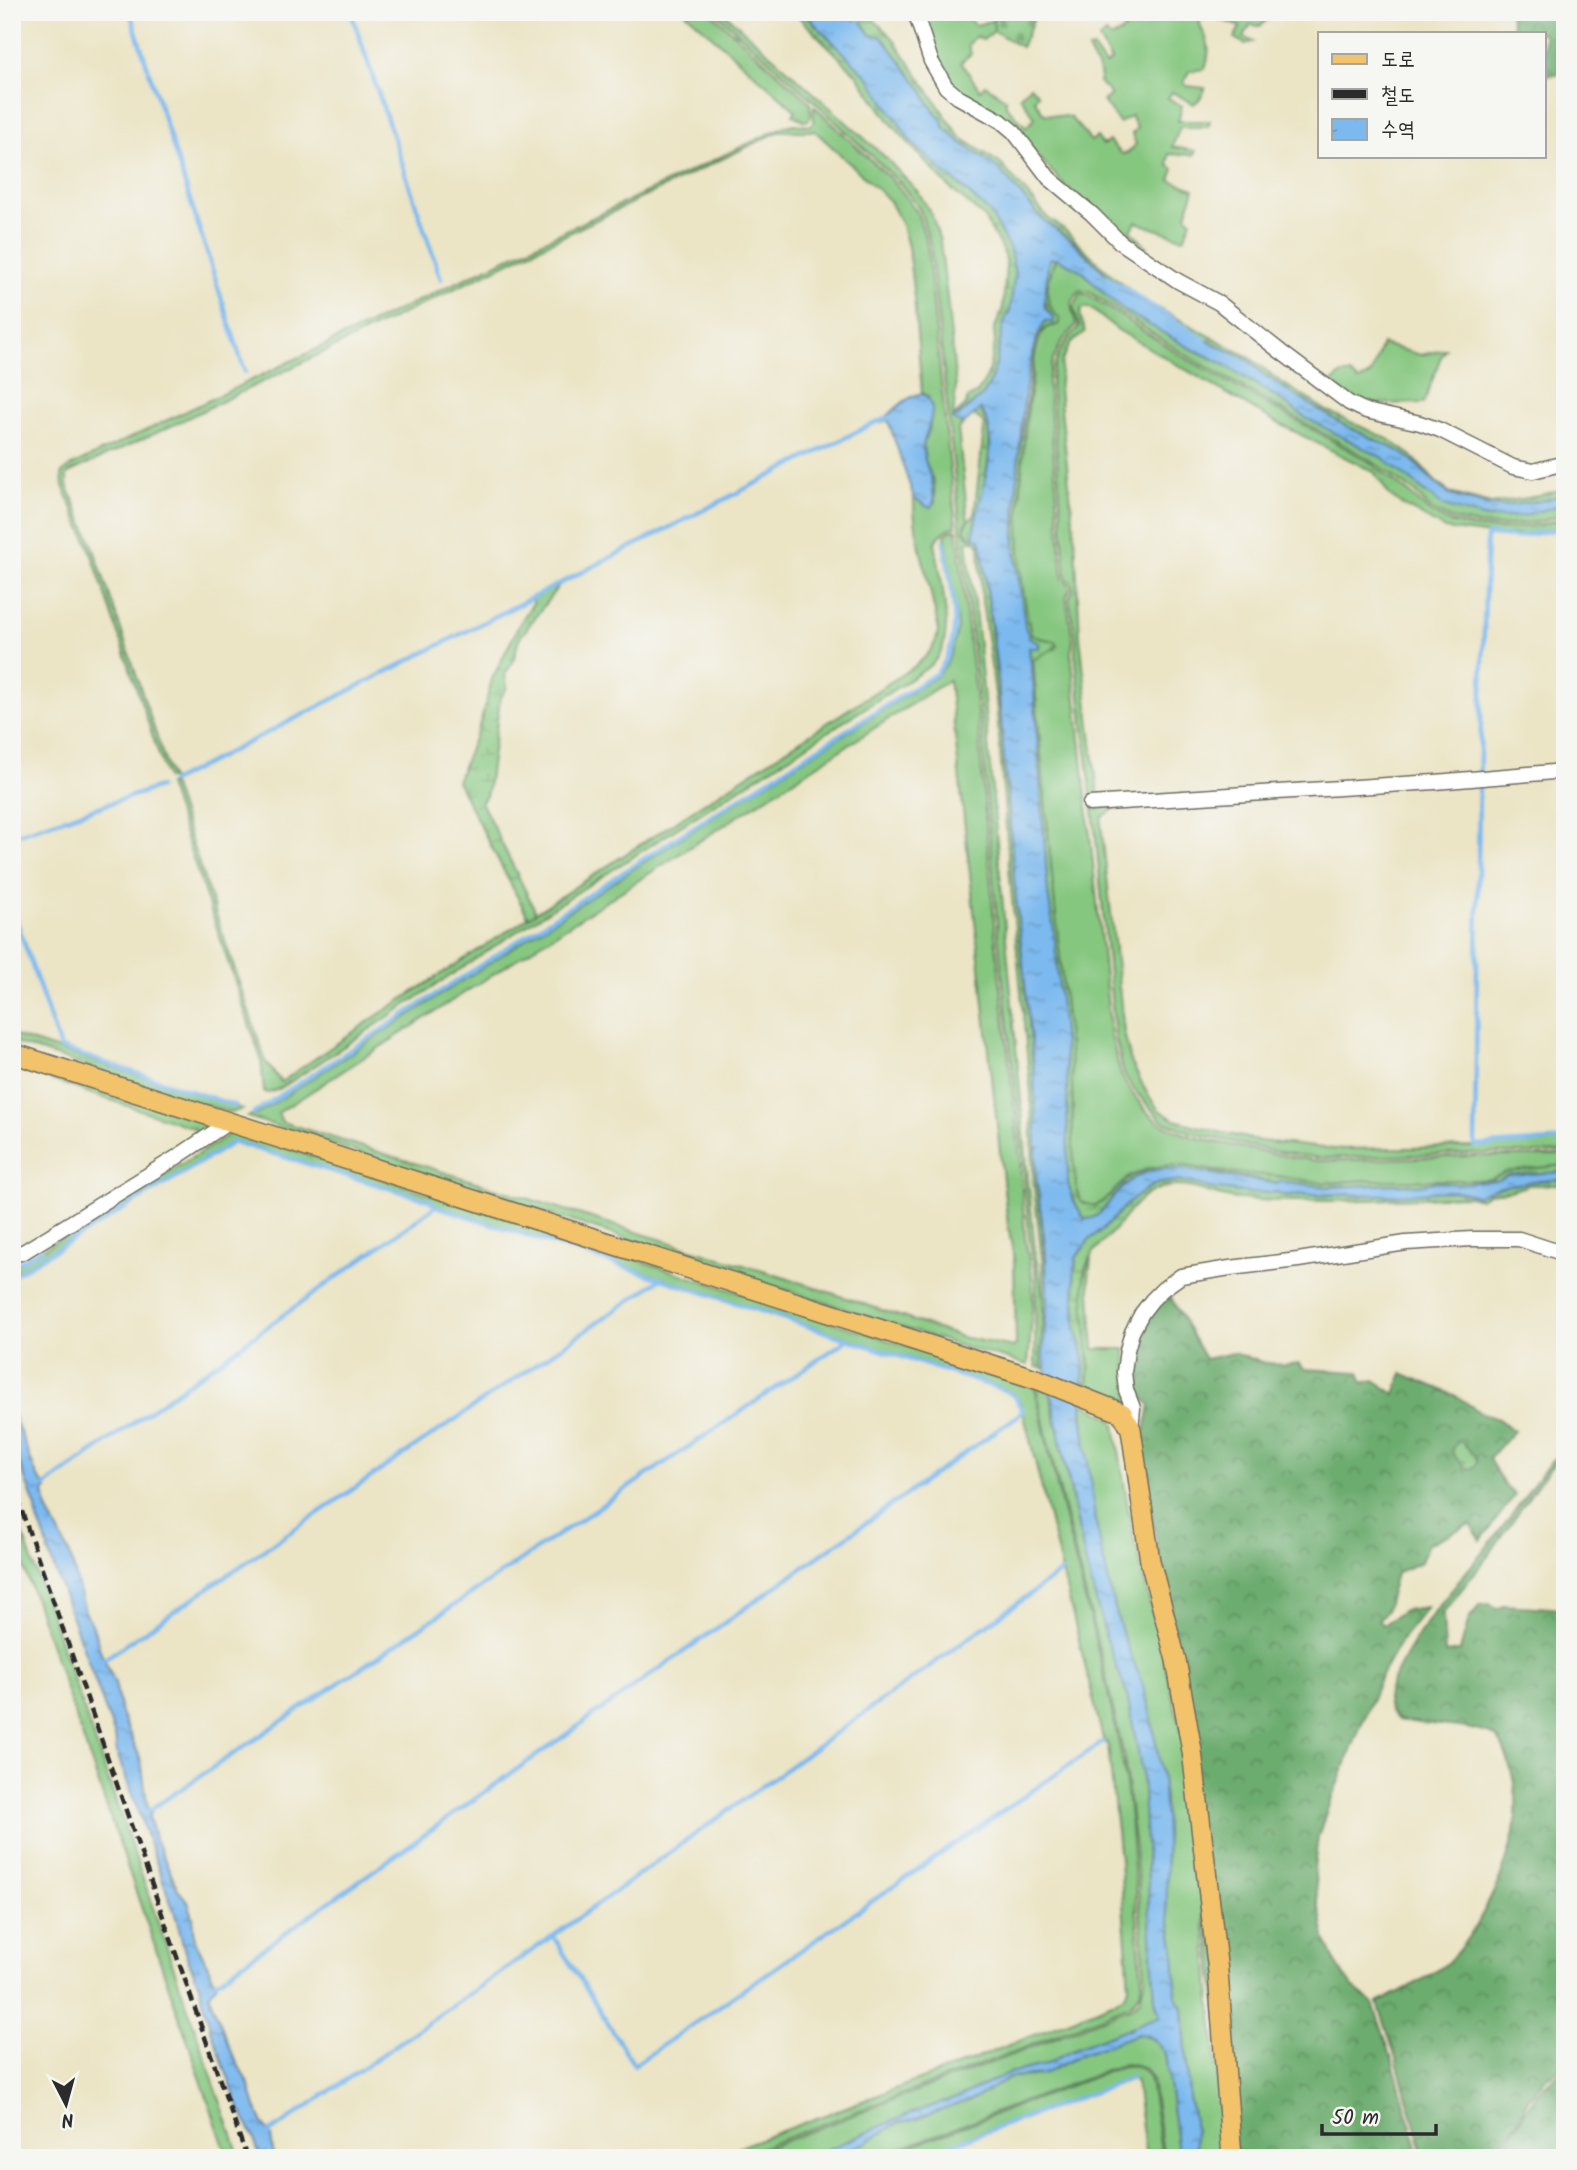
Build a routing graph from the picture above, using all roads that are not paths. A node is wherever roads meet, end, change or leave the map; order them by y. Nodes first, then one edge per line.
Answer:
1 (915, 12) edge
2 (1565, 463) edge
3 (1565, 771) edge
4 (1090, 804) dead end
5 (12, 1053) edge
6 (229, 1122) junction
7 (1565, 1254) edge
8 (12, 1256) edge
9 (1131, 1429) junction
10 (1232, 2158) edge

1 - 2 street
3 - 4 street
5 - 6 main road
6 - 8 street
6 - 9 main road
7 - 9 street
9 - 10 main road

